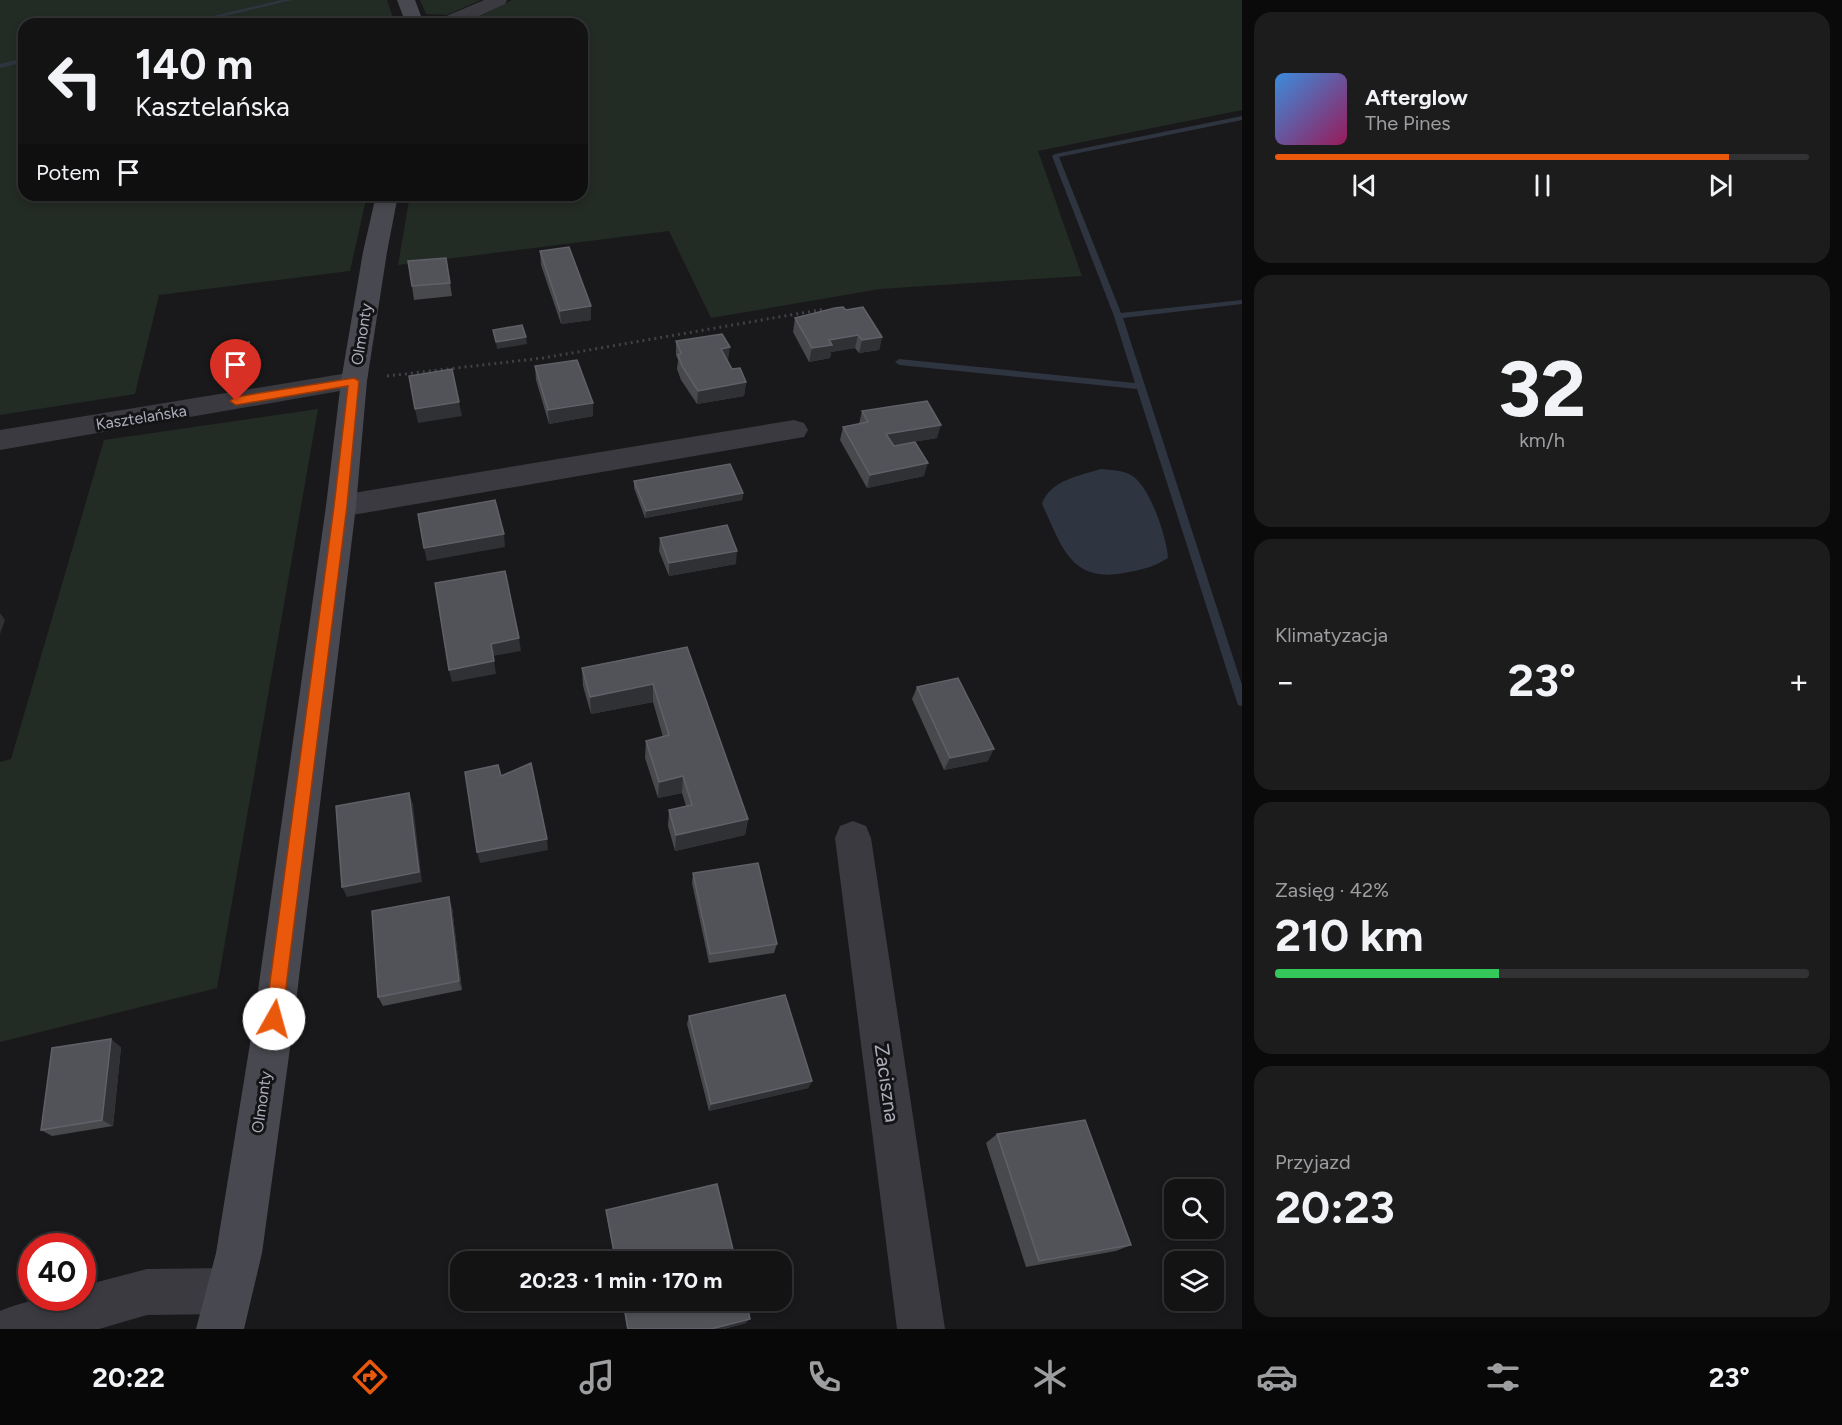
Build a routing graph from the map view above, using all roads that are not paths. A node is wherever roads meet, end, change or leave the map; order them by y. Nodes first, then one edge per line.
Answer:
1 (406, 0) edge
2 (498, 0) edge
3 (413, 18) edge
4 (461, 18) edge
5 (386, 201) edge
6 (354, 381) junction
7 (794, 430) dead end
8 (0, 440) edge
9 (340, 506) junction
10 (853, 838) dead end
11 (224, 1310) edge
12 (14, 1329) edge
13 (921, 1329) edge

1 - 3 street
2 - 4 street
5 - 6 street, Olmonty
6 - 8 street, Kasztelańska
6 - 9 street, Olmonty
7 - 9 street
9 - 11 street, Olmonty
10 - 13 street, Zaciszna
11 - 12 street

